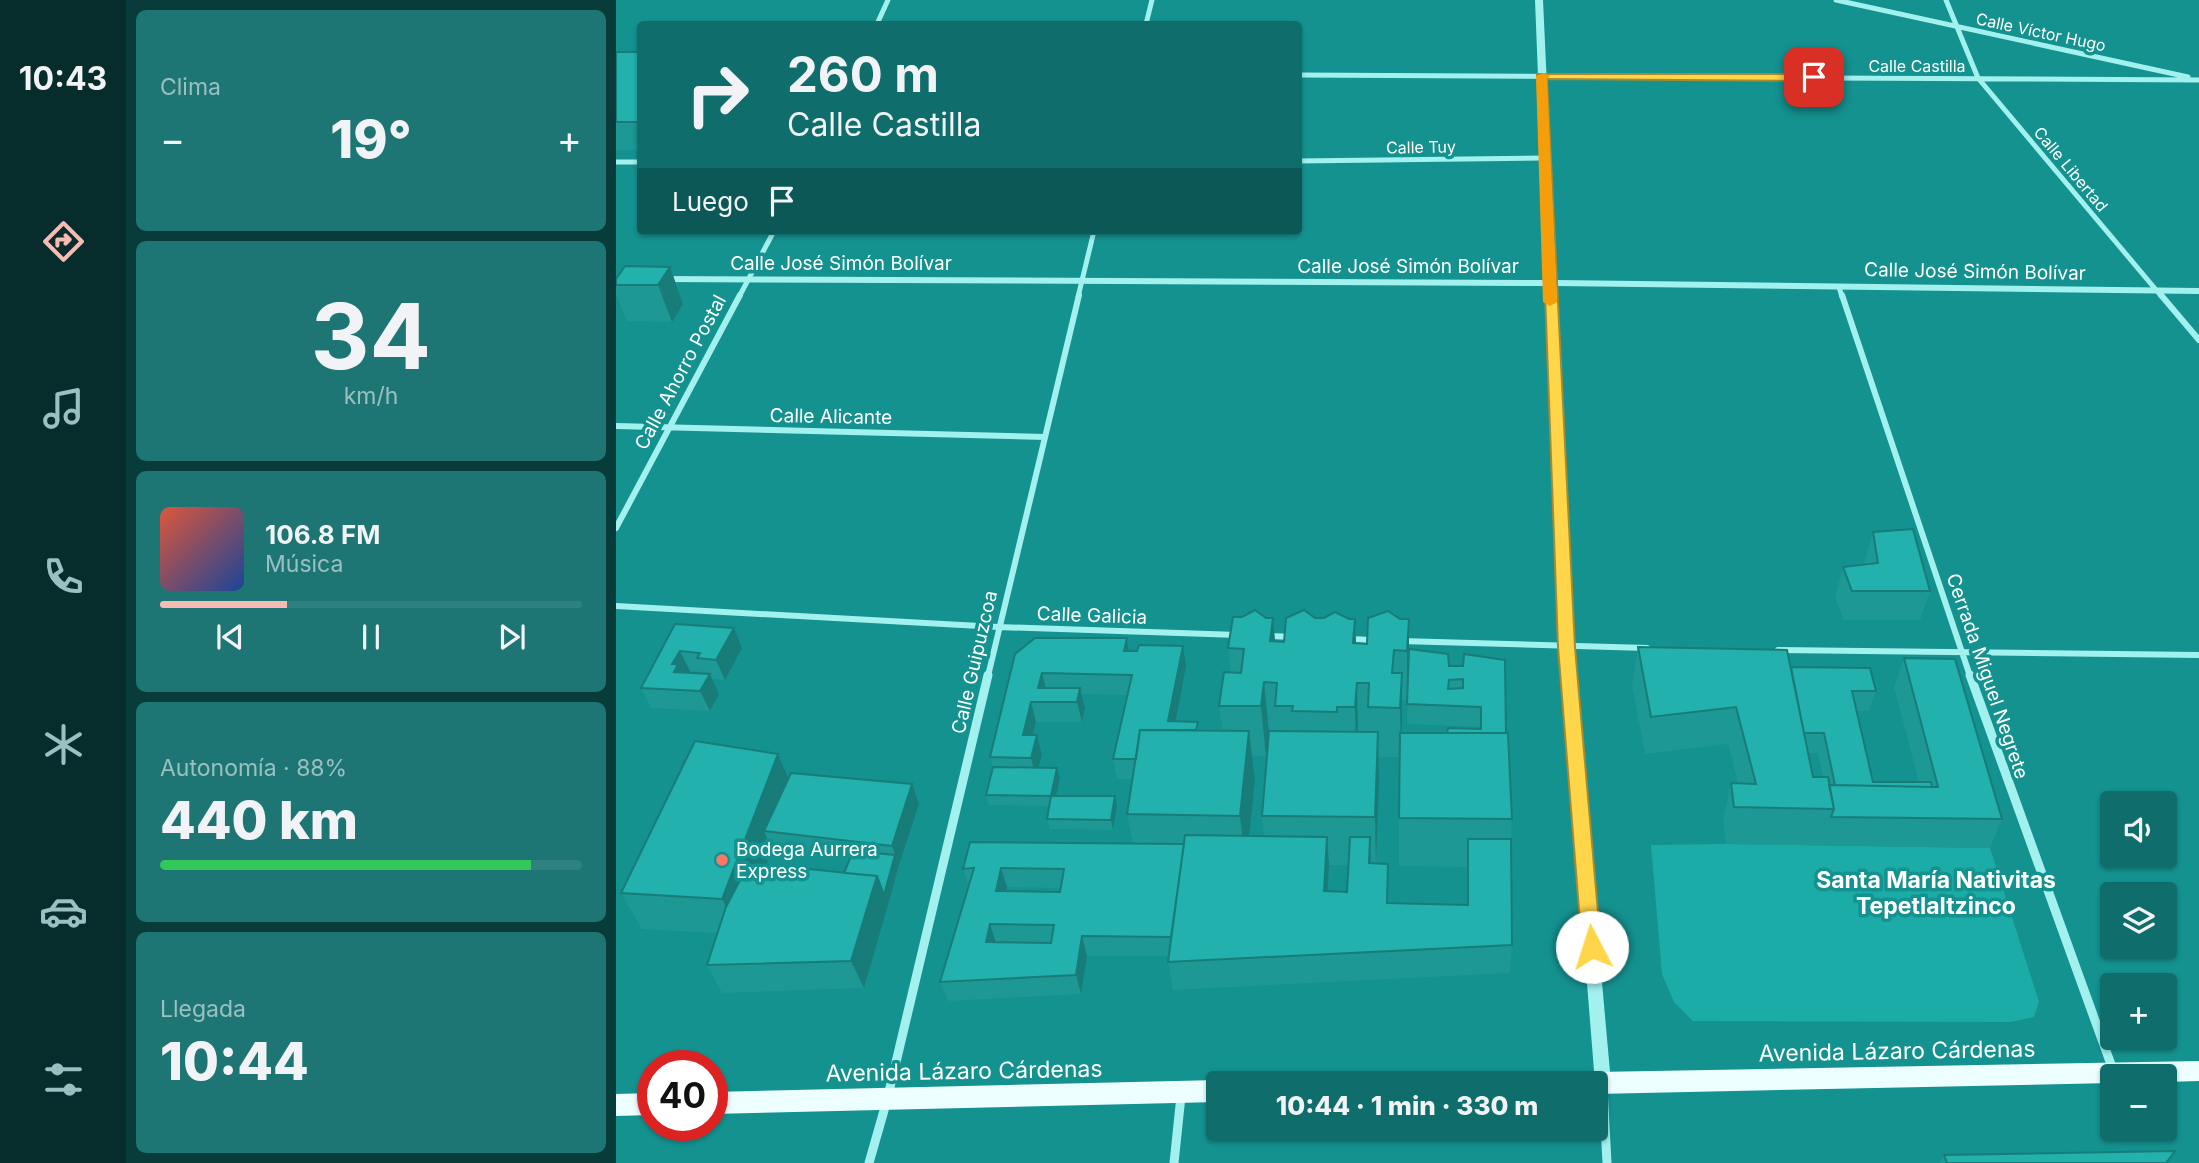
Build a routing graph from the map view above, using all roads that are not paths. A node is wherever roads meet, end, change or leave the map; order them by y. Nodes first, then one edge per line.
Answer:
1 (888, 0) edge
2 (1152, 0) edge
3 (1539, 0) edge
4 (1836, 0) edge
5 (1946, 0) edge
6 (1843, 1) edge
7 (878, 21) edge
8 (1147, 21) edge
9 (1957, 26) junction
10 (1302, 75) edge
11 (1541, 76) junction
12 (1978, 78) junction
13 (2199, 79) edge
14 (1544, 158) junction
15 (1302, 161) edge
16 (616, 162) edge
17 (637, 162) edge
18 (772, 235) edge
19 (1093, 235) edge
20 (642, 279) edge
21 (747, 280) junction
22 (1082, 283) junction
23 (1549, 283) junction
24 (1839, 287) junction
25 (2157, 291) junction
26 (2199, 292) edge
27 (2199, 340) edge
28 (616, 426) edge
29 (668, 428) junction
30 (1045, 438) junction
31 (616, 528) edge
32 (616, 606) edge
33 (998, 627) junction
34 (1248, 636) edge
35 (1261, 636) edge
36 (1303, 638) edge
37 (1331, 639) edge
38 (1566, 647) junction
39 (1662, 648) edge
40 (1771, 650) edge
41 (1962, 653) junction
42 (2199, 655) edge
43 (2111, 1064) edge
44 (1599, 1071) edge
45 (2177, 1071) edge
46 (2199, 1071) edge
47 (2100, 1072) edge
48 (1608, 1083) edge
49 (1206, 1091) edge
50 (1181, 1092) junction
51 (887, 1100) junction
52 (728, 1103) edge
53 (637, 1104) edge
54 (616, 1105) edge
55 (1605, 1141) edge
56 (869, 1163) edge
57 (1174, 1163) edge
58 (1607, 1163) edge

1 - 7 street
2 - 8 street
3 - 11 street
4 - 6 street, Calle Víctor Hugo
5 - 9 street, Calle Libertad
6 - 9 street, Calle Víctor Hugo
9 - 12 street, Calle Libertad
9 - 13 street, Calle Víctor Hugo
10 - 11 street, Calle Castilla
11 - 12 street, Calle Castilla
11 - 14 street
12 - 13 street, Calle Castilla
12 - 25 street, Calle Libertad
14 - 15 street, Calle Tuy
14 - 23 street
16 - 17 street
18 - 21 street, Calle Ahorro Postal
19 - 22 street, Calle Guipuzcoa
20 - 21 street, Calle José Simón Bolívar
21 - 22 street, Calle José Simón Bolívar
21 - 29 street, Calle Ahorro Postal
22 - 23 street, Calle José Simón Bolívar
22 - 30 street, Calle Guipuzcoa
23 - 24 street, Calle José Simón Bolívar
23 - 38 street
24 - 25 street, Calle José Simón Bolívar
24 - 41 street, Cerrada Miguel Negrete
25 - 26 street, Calle José Simón Bolívar
25 - 27 street, Calle Libertad
28 - 29 street, Calle Alicante
29 - 30 street, Calle Alicante
29 - 31 street, Calle Ahorro Postal
30 - 33 street, Calle Guipuzcoa
32 - 33 street, Calle Galicia
33 - 34 street, Calle Galicia
33 - 51 street, Calle Guipuzcoa
35 - 36 street
37 - 38 street
38 - 39 street
38 - 44 street
40 - 41 street
41 - 42 street
41 - 43 street, Cerrada Miguel Negrete
45 - 46 main road, Avenida Lázaro Cárdenas
47 - 48 main road, Avenida Lázaro Cárdenas
49 - 50 main road, Avenida Lázaro Cárdenas
50 - 51 main road, Avenida Lázaro Cárdenas
50 - 57 street
51 - 52 main road, Avenida Lázaro Cárdenas
51 - 56 street, Calle Guipuzcoa
53 - 54 main road
55 - 58 street

